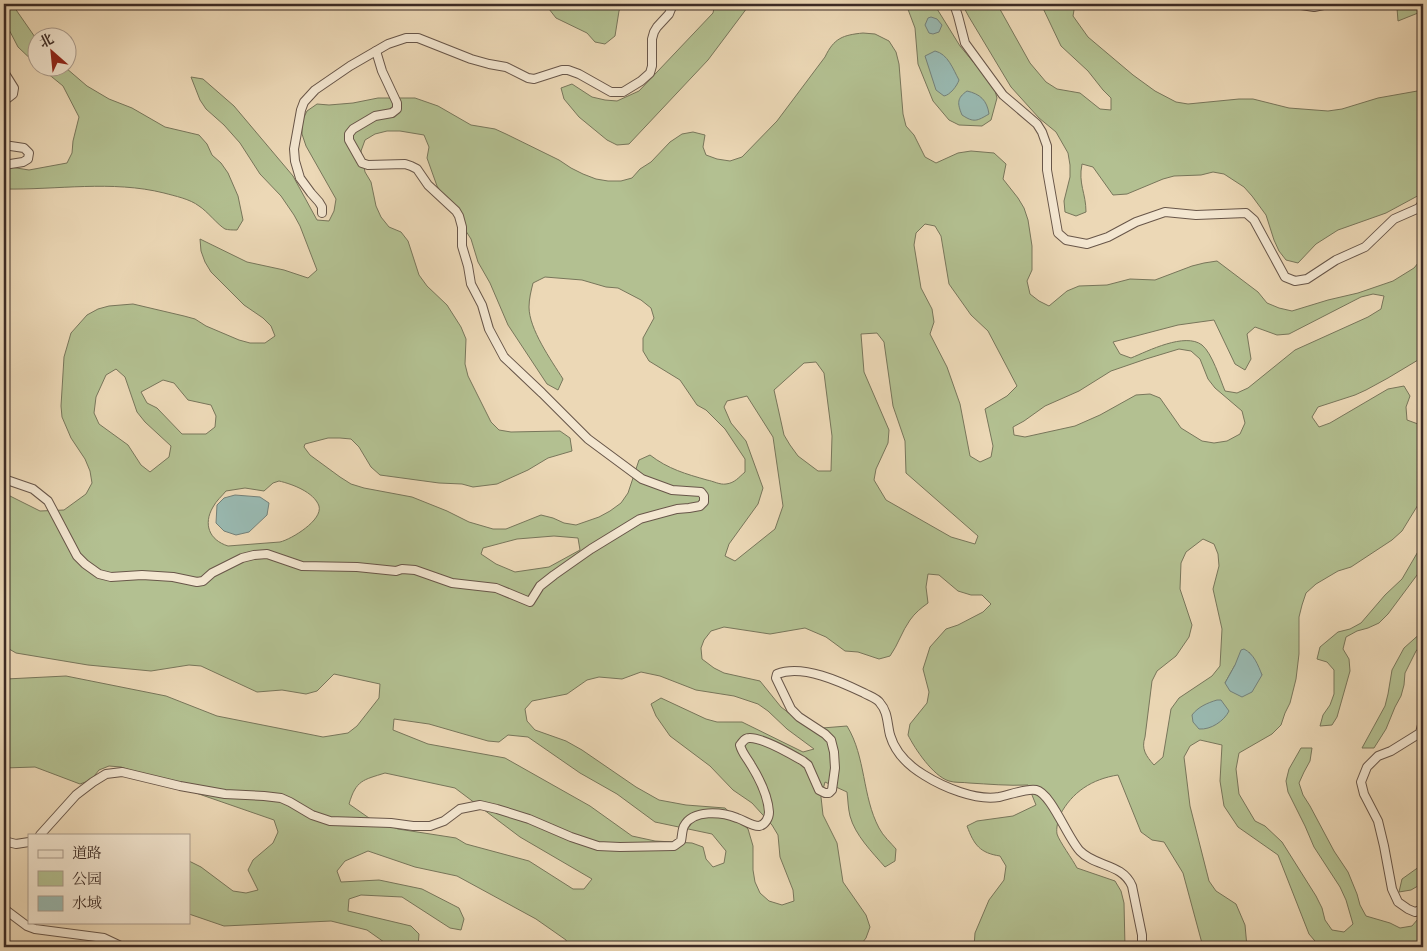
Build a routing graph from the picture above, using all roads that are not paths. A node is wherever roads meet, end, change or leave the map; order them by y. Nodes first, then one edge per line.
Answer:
1 (673, 4) edge
2 (954, 4) edge
3 (1295, 4) edge
4 (1328, 4) edge
5 (376, 51) junction
6 (4, 72) edge
7 (4, 101) edge
8 (4, 145) edge
9 (4, 165) edge
10 (1423, 202) edge
11 (322, 213) dead end
12 (4, 479) edge
13 (1423, 721) edge
14 (41, 834) edge
15 (4, 841) edge
16 (28, 842) edge
17 (1423, 909) edge
18 (4, 910) edge
19 (123, 947) edge
20 (1142, 947) edge

1 - 5 street
2 - 10 street
3 - 4 street
5 - 11 street
5 - 12 street
6 - 7 street
8 - 9 street
13 - 17 street
14 - 20 street
15 - 16 street
18 - 19 street

